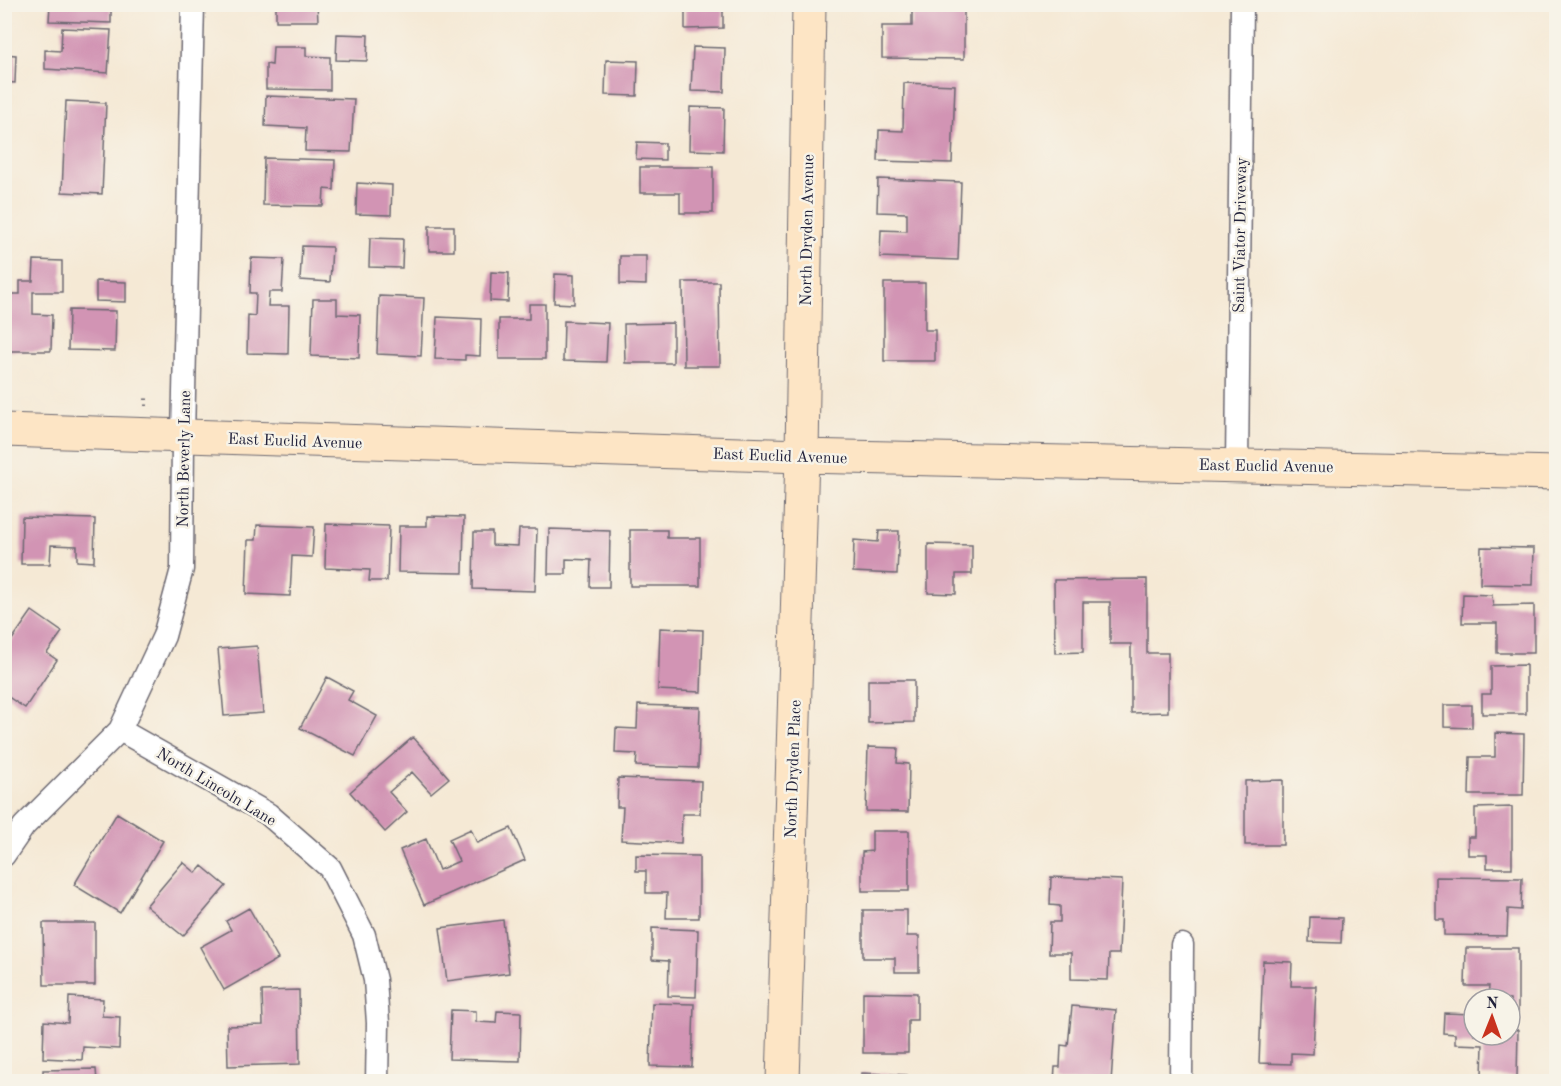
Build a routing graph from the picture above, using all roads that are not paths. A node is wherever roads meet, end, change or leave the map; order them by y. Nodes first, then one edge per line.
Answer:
1 (194, 4) edge
2 (809, 4) edge
3 (1242, 4) edge
4 (4, 430) edge
5 (183, 436) junction
6 (802, 456) junction
7 (1237, 465) junction
8 (1557, 473) edge
9 (120, 730) junction
10 (4, 855) edge
11 (1182, 945) dead end
12 (377, 1082) edge
13 (783, 1082) edge
14 (1181, 1082) edge

1 - 5 street, North Beverly Lane
2 - 6 street, North Dryden Avenue
3 - 7 street, Saint Viator Driveway
4 - 5 street, East Euclid Avenue
5 - 6 street, East Euclid Avenue
5 - 9 street, North Beverly Lane
6 - 7 street, East Euclid Avenue
6 - 13 street, North Dryden Place
7 - 8 street, East Euclid Avenue
9 - 10 street, North Beverly Lane
9 - 12 street, North Lincoln Lane
11 - 14 street

